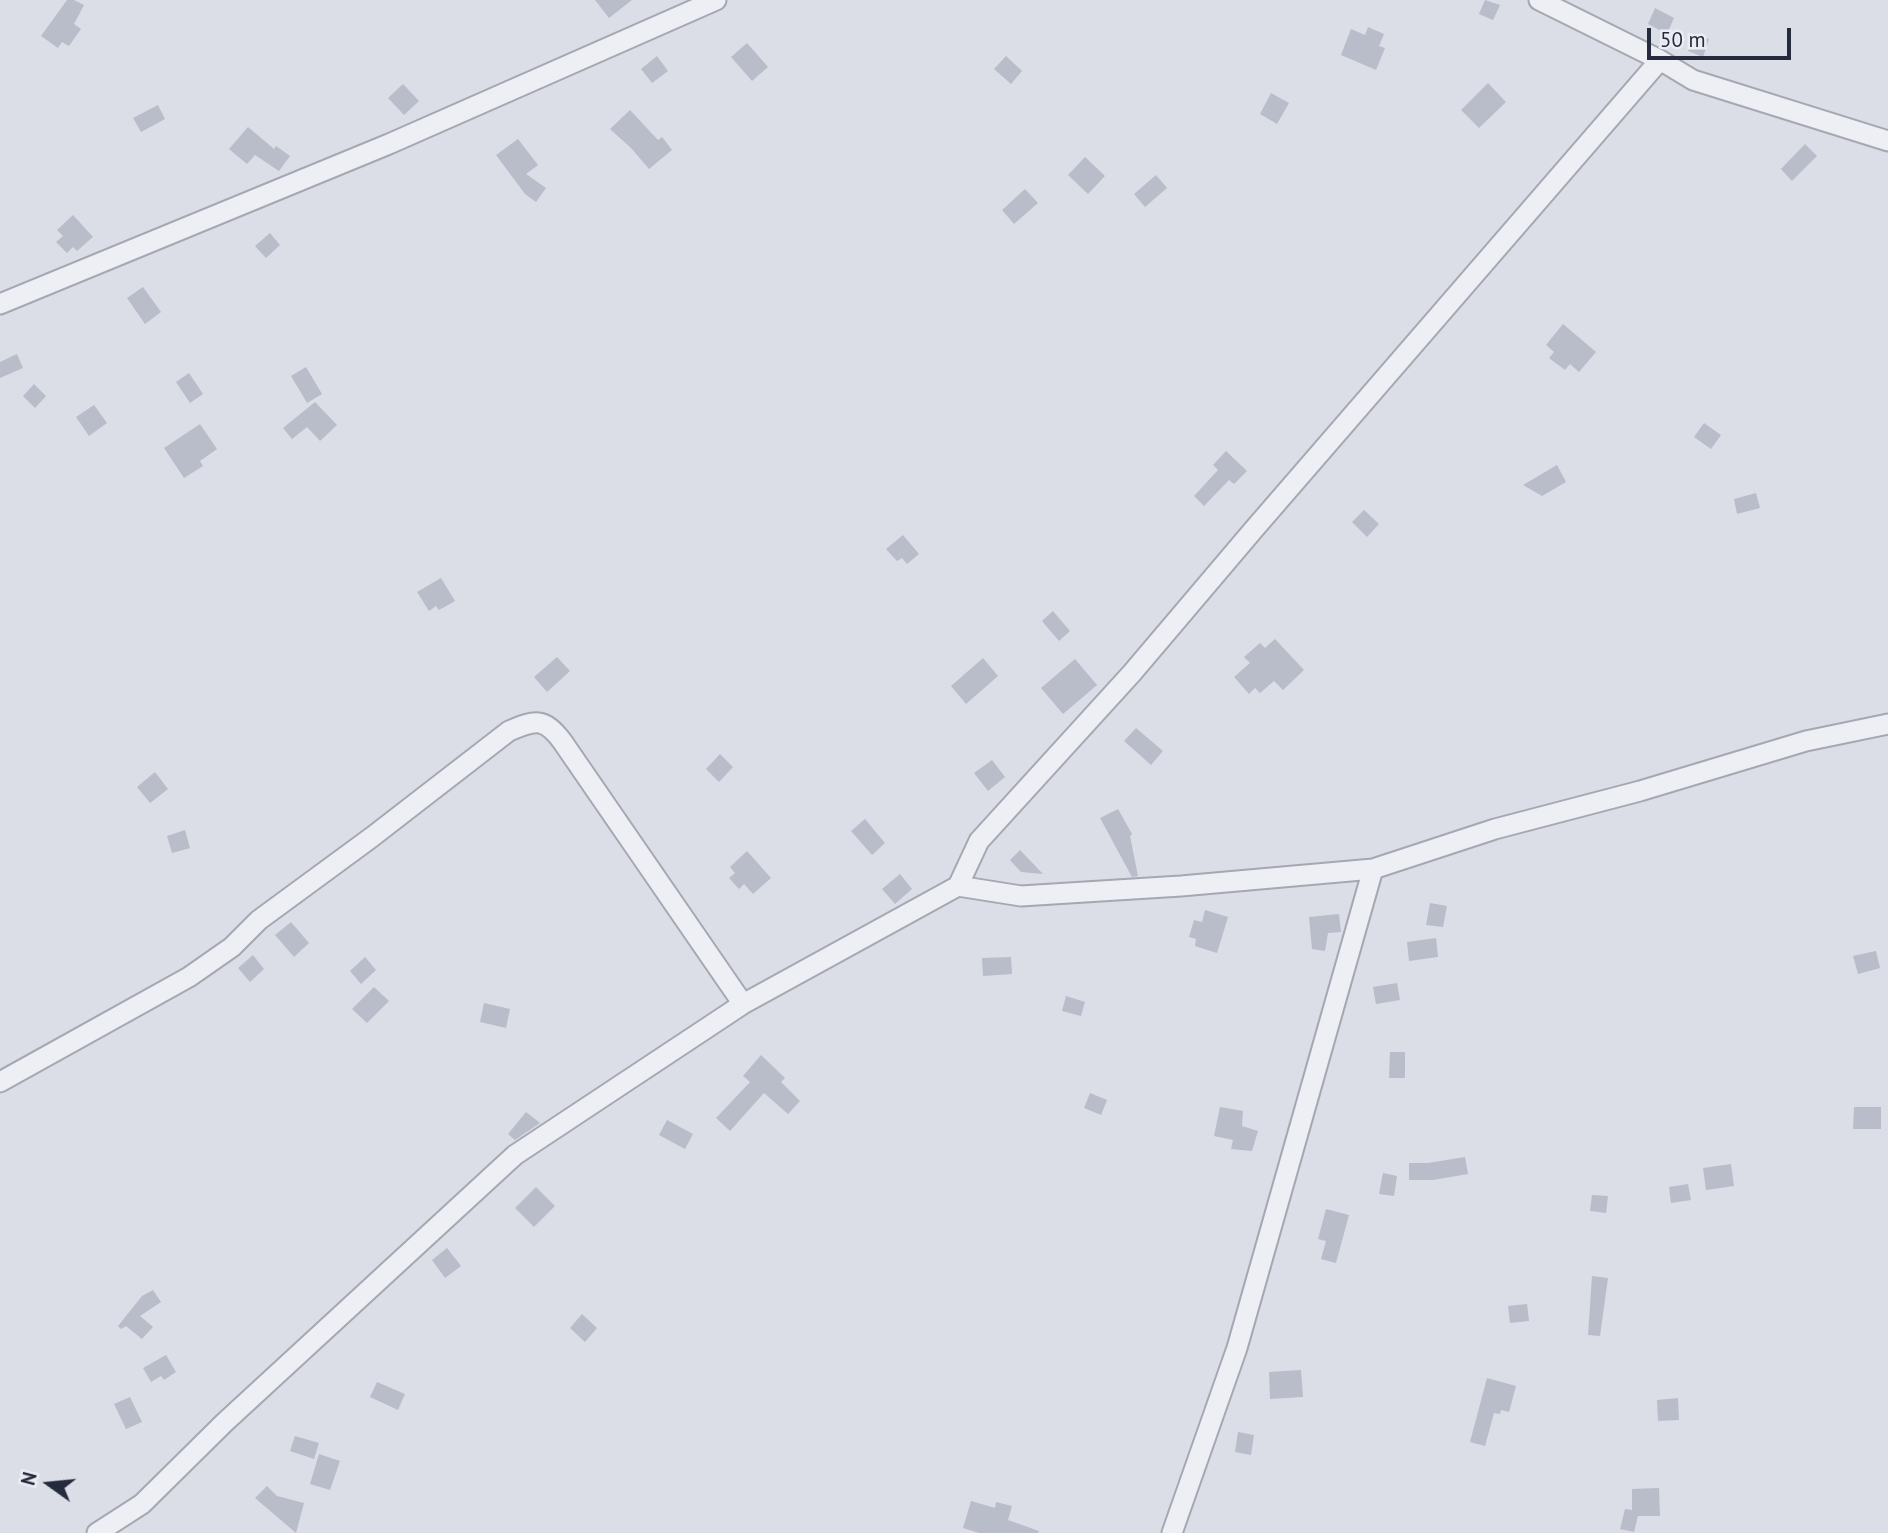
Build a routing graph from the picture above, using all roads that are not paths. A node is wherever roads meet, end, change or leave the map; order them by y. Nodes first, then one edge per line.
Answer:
1 (716, 0) edge
2 (1539, 0) edge
3 (1660, 60) junction
4 (1888, 141) edge
5 (0, 304) edge
6 (1888, 724) edge
7 (1373, 869) junction
8 (958, 886) junction
9 (743, 1004) junction
10 (0, 1082) edge
11 (97, 1533) edge
12 (1172, 1533) edge

1 - 5 street
2 - 3 street
3 - 4 street
3 - 8 street
6 - 7 street
7 - 8 street
7 - 12 street
8 - 9 street
9 - 10 street
9 - 11 street

